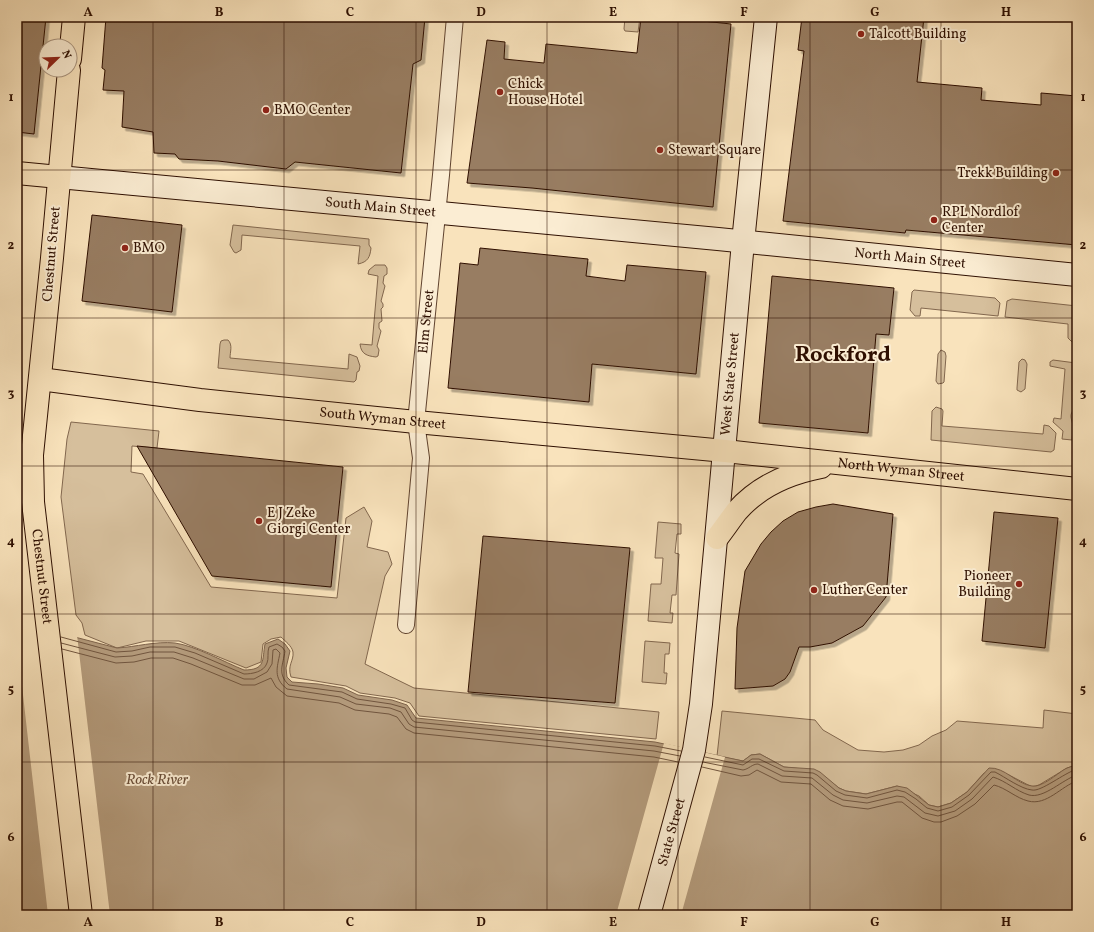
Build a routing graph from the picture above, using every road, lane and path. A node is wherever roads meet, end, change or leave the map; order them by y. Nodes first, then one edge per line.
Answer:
1 (74, 17) edge
2 (455, 17) edge
3 (766, 17) edge
4 (72, 38) edge
5 (68, 78) edge
6 (17, 173) edge
7 (58, 177) junction
8 (436, 213) junction
9 (743, 242) junction
10 (1077, 275) edge
11 (40, 379) junction
12 (416, 422) junction
13 (725, 451) junction
14 (840, 464) junction
15 (1077, 488) edge
16 (717, 538) junction
17 (406, 625) dead end
18 (694, 750) joint
19 (81, 915) edge
20 (649, 915) edge

1 - 4 main road
2 - 8 street, Elm Street
3 - 9 street, West State Street
5 - 7 main road, Chestnut Street
6 - 7 main road, South Main Street
7 - 8 street, South Main Street
7 - 11 main road, Chestnut Street
8 - 9 street, South Main Street
8 - 12 street, Elm Street
9 - 10 street, North Main Street
9 - 13 street, West State Street
11 - 12 main road, South Wyman Street
11 - 19 main road, Chestnut Street
12 - 13 main road, South Wyman Street
12 - 17 street, Elm Street
13 - 14 main road, North Wyman Street
13 - 16 street, West State Street
14 - 15 main road, North Wyman Street
14 - 16 main road
16 - 18 street, West State Street
18 - 20 street, State Street

